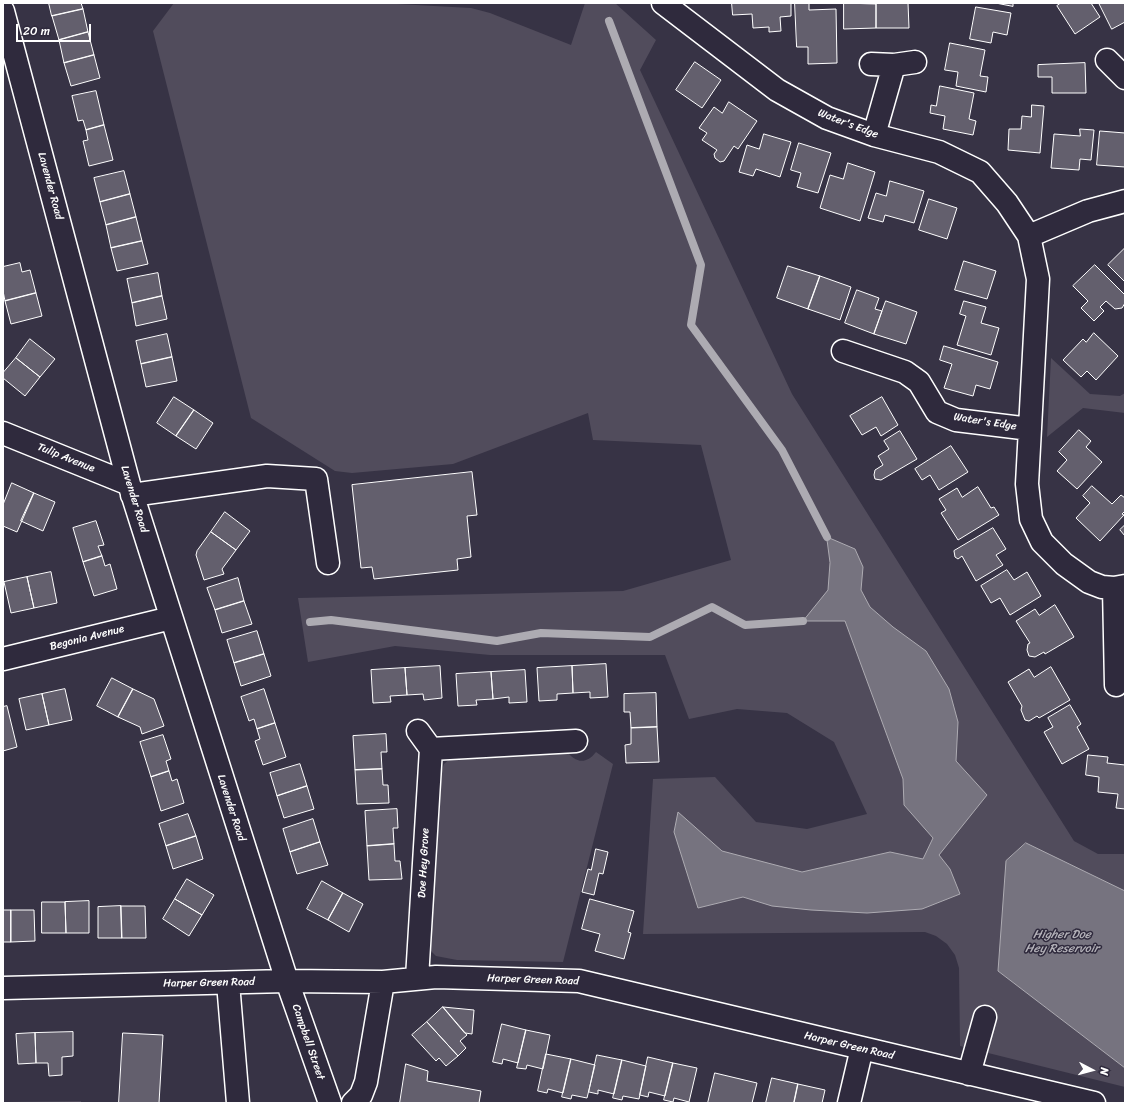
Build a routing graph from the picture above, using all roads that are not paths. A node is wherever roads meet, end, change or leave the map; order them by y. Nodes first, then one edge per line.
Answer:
1 (663, 3) edge
2 (3, 11) edge
3 (1107, 60) dead end
4 (915, 62) dead end
5 (871, 64) dead end
6 (894, 65) junction
7 (1125, 78) edge
8 (874, 135) junction
9 (1125, 201) edge
10 (1029, 236) junction
11 (843, 351) dead end
12 (1030, 429) junction
13 (3, 433) edge
14 (130, 489) junction
15 (328, 563) dead end
16 (1119, 587) edge
17 (171, 618) junction
18 (3, 659) edge
19 (1116, 685) dead end
20 (418, 731) dead end
21 (576, 741) dead end
22 (431, 749) junction
23 (417, 978) junction
24 (287, 981) junction
25 (383, 982) junction
26 (228, 983) junction
27 (3, 988) edge
28 (985, 1016) dead end
29 (862, 1048) junction
30 (969, 1074) junction
31 (1084, 1101) edge
32 (238, 1103) edge
33 (330, 1103) edge
34 (353, 1103) edge
35 (849, 1103) edge

1 - 8 street, Water's Edge
2 - 14 street, Lavender Road
3 - 7 street
4 - 6 street
5 - 6 street
6 - 8 street
8 - 10 street, Water's Edge
9 - 10 street
10 - 12 street, Water's Edge
11 - 12 street, Water's Edge
12 - 16 street, Water's Edge
13 - 14 street, Tulip Avenue
14 - 15 street
14 - 17 street, Lavender Road
16 - 19 street, Water's Edge
17 - 18 street, Begonia Avenue
17 - 24 street, Lavender Road
20 - 22 street
21 - 22 street
22 - 23 street, Doe Hey Grove
23 - 25 street, Harper Green Road
23 - 29 street, Harper Green Road
24 - 25 street, Harper Green Road
24 - 26 street, Harper Green Road
24 - 33 street, Campbell Street
25 - 34 street
26 - 27 street, Harper Green Road
26 - 32 street
28 - 30 street
29 - 30 street, Harper Green Road
29 - 35 street
30 - 31 street, Harper Green Road

